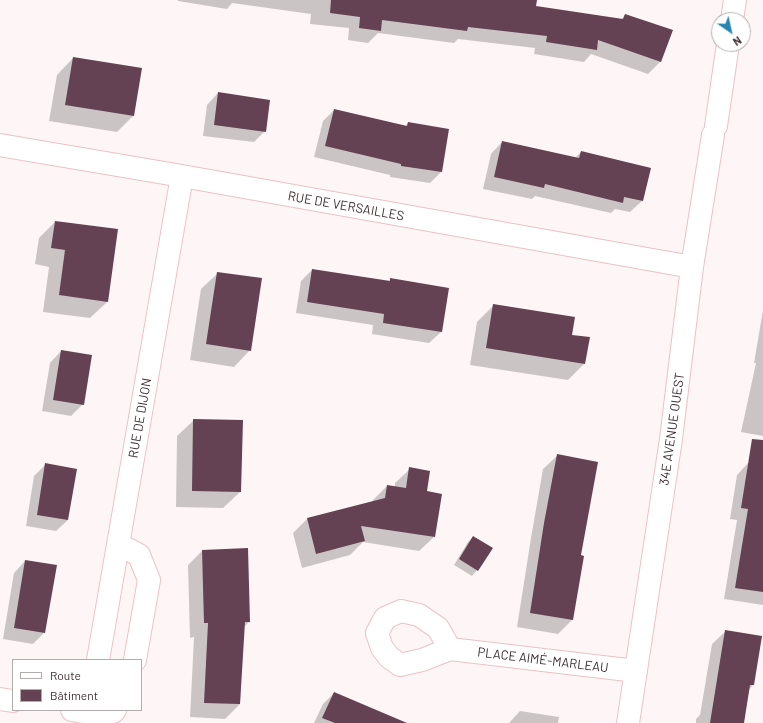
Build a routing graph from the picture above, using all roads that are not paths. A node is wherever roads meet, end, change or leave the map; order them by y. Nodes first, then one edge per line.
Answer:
1 (735, 0) edge
2 (733, 12) edge
3 (727, 52) edge
4 (0, 145) edge
5 (182, 176) junction
6 (692, 267) junction
7 (118, 544) junction
8 (450, 649) dead end
9 (98, 659) edge
10 (135, 659) edge
11 (636, 671) junction
12 (0, 699) edge
13 (12, 701) edge
14 (84, 711) edge
15 (114, 711) edge
16 (628, 723) edge

1 - 2 street
3 - 6 street, 34E AVENUE OUEST
4 - 5 street, RUE DE VERSAILLES
5 - 6 street, RUE DE VERSAILLES
5 - 7 street, RUE DE DIJON
6 - 11 street, 34E AVENUE OUEST
7 - 9 street, RUE DE DIJON
7 - 10 street
8 - 11 street, PLACE AIMÉ-MARLEAU
11 - 16 street, 34E AVENUE OUEST
12 - 13 street
14 - 15 street

